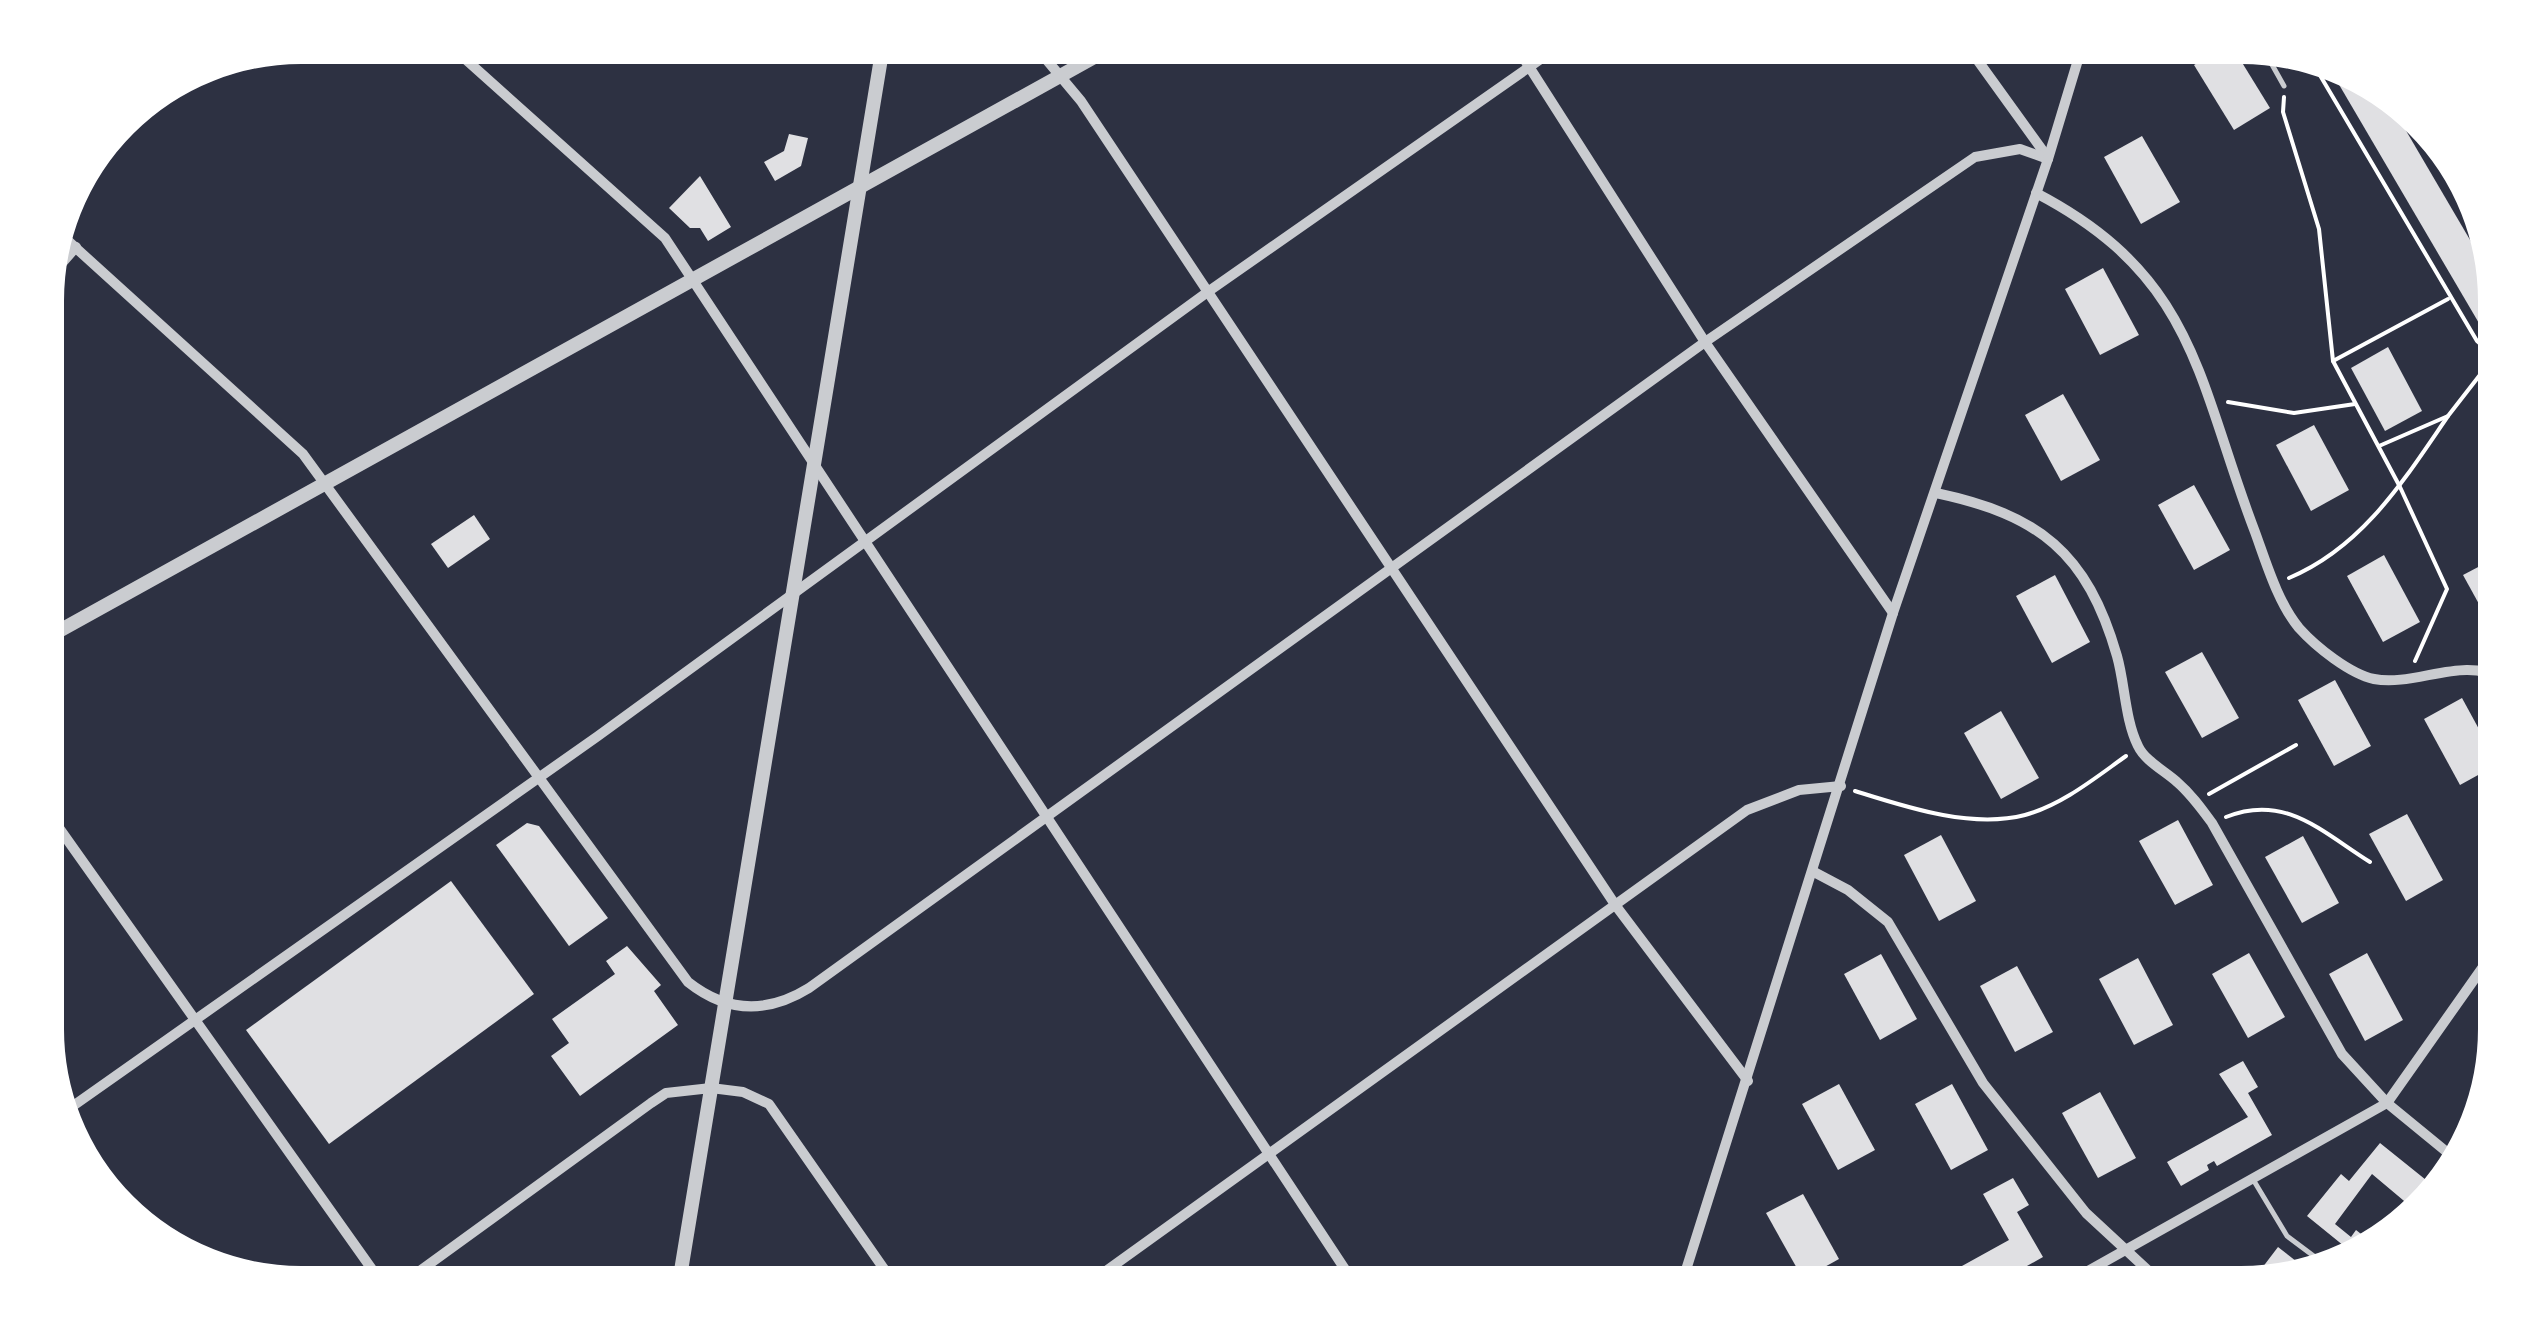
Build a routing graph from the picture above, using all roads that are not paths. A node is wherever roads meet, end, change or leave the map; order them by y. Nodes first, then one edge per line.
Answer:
1 (464, 58) edge
2 (881, 58) edge
3 (1046, 58) edge
4 (1093, 58) edge
5 (1524, 58) edge
6 (1543, 58) edge
7 (1976, 58) edge
8 (2079, 58) edge
9 (2270, 60) edge
10 (1530, 67) junction
11 (1062, 75) junction
12 (2284, 86) road end
13 (2048, 158) junction
14 (860, 186) junction
15 (2036, 194) junction
16 (66, 238) edge
17 (76, 247) junction
18 (61, 264) edge
19 (693, 281) junction
20 (1209, 291) junction
21 (1704, 342) junction
22 (814, 460) junction
23 (326, 482) junction
24 (1936, 493) junction
25 (868, 540) junction
26 (1393, 569) junction
27 (790, 596) junction
28 (1893, 613) junction
29 (58, 632) edge
30 (2484, 673) edge
31 (536, 778) junction
32 (1841, 786) junction
33 (1050, 817) junction
34 (58, 826) edge
35 (1814, 872) junction
36 (1616, 906) junction
37 (2484, 966) edge
38 (724, 1003) junction
39 (196, 1018) junction
40 (1748, 1080) junction
41 (711, 1088) junction
42 (2387, 1104) junction
43 (71, 1106) edge
44 (1269, 1154) junction
45 (2449, 1154) edge
46 (2254, 1181) junction
47 (2124, 1252) junction
48 (2318, 1259) edge
49 (1346, 1271) edge
50 (1686, 1271) edge
51 (2088, 1271) edge
52 (2147, 1271) edge
53 (374, 1272) edge
54 (418, 1272) edge
55 (681, 1272) edge
56 (886, 1272) edge
57 (1105, 1272) edge

1 - 19 street
2 - 14 street
3 - 11 street
4 - 11 street
5 - 10 street
6 - 10 street
7 - 13 street
8 - 13 street
9 - 12 lane
10 - 20 street
10 - 21 street
11 - 14 street
11 - 20 street
13 - 15 street
13 - 21 street
14 - 19 street
14 - 22 street
15 - 24 street
15 - 30 street
16 - 17 street
17 - 18 street
17 - 23 street
19 - 22 street
19 - 23 street
20 - 25 street
20 - 26 street
21 - 26 street
21 - 28 street
22 - 25 street
22 - 27 street
23 - 29 street
23 - 31 street
24 - 28 street
24 - 42 street
25 - 27 street
25 - 33 street
26 - 33 street
26 - 36 street
27 - 31 street
27 - 38 street
28 - 32 street
31 - 38 street
31 - 39 street
32 - 35 street
32 - 36 street
33 - 38 street
33 - 44 street
34 - 39 street
35 - 40 street
35 - 47 street
36 - 40 street
36 - 44 street
37 - 42 street
38 - 41 street
39 - 43 street
39 - 53 street
40 - 50 street
41 - 54 street
41 - 55 street
41 - 56 street
42 - 45 street
42 - 46 street
44 - 49 street
44 - 57 street
46 - 47 street
46 - 48 lane
47 - 51 street
47 - 52 street

